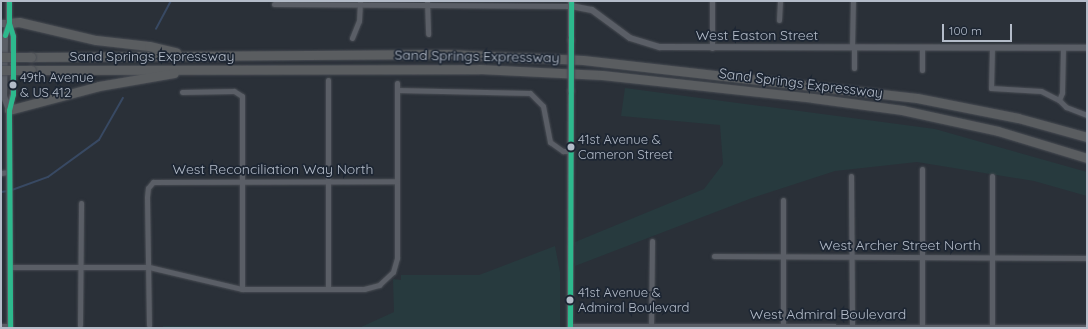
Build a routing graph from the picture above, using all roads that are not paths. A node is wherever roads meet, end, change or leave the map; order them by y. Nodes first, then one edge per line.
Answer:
1 (10, 1) edge
2 (712, 1) edge
3 (780, 1) edge
4 (853, 1) edge
5 (297, 3) edge
6 (360, 3) edge
7 (427, 3) edge
8 (499, 3) edge
9 (571, 3) edge
10 (274, 4) dead end
11 (779, 20) dead end
12 (5, 23) edge
13 (428, 34) dead end
14 (352, 38) dead end
15 (853, 47) junction
16 (712, 48) junction
17 (922, 48) junction
18 (992, 48) junction
19 (1063, 48) junction
20 (1087, 48) edge
21 (192, 56) junction
22 (1, 57) edge
23 (854, 68) dead end
24 (1, 70) edge
25 (192, 70) junction
26 (922, 70) dead end
27 (328, 80) dead end
28 (397, 83) dead end
29 (397, 90) junction
30 (182, 92) dead end
31 (1059, 100) junction
32 (5, 110) edge
33 (1087, 115) edge
34 (1087, 137) edge
35 (571, 151) junction
36 (1087, 158) edge
37 (922, 169) dead end
38 (1, 173) edge
39 (9, 174) junction
40 (851, 176) dead end
41 (992, 176) dead end
42 (243, 181) junction
43 (328, 181) junction
44 (397, 181) junction
45 (783, 200) dead end
46 (81, 203) dead end
47 (652, 241) dead end
48 (714, 256) dead end
49 (783, 257) junction
50 (852, 257) junction
51 (922, 257) junction
52 (992, 257) junction
53 (1087, 258) edge
54 (10, 267) junction
55 (81, 267) junction
56 (149, 267) junction
57 (242, 289) junction
58 (328, 289) junction
59 (80, 325) dead end
60 (149, 325) dead end
61 (1, 326) edge
62 (651, 326) junction
63 (852, 326) junction
64 (922, 326) junction
65 (992, 326) junction
66 (10, 327) edge
67 (570, 327) edge
68 (783, 327) edge
69 (1087, 327) edge

1 - 12 street
2 - 16 street
3 - 11 street
4 - 15 street
5 - 6 street
5 - 10 street
6 - 7 street
6 - 14 street
7 - 8 street
7 - 13 street
8 - 9 street
9 - 16 street, West Easton Street
9 - 35 street, bridge
12 - 21 highway
12 - 32 street
15 - 16 street, West Easton Street
15 - 17 street, West Easton Street
15 - 23 street
17 - 18 street, West Easton Street
17 - 26 street
18 - 19 street, West Easton Street
18 - 31 street
19 - 20 street, West Easton Street
19 - 31 street
21 - 22 highway, Sand Springs Expressway, bridge
21 - 34 highway, Sand Springs Expressway
24 - 25 highway, Sand Springs Expressway, bridge
25 - 32 highway
25 - 36 highway, Sand Springs Expressway
27 - 43 street
28 - 29 street
29 - 35 street
29 - 44 street
30 - 42 street
31 - 33 street
32 - 39 street
35 - 67 street
37 - 51 street
38 - 39 street
39 - 54 street
40 - 50 street
41 - 52 street
42 - 43 street, West Reconciliation Way North
42 - 56 street, West Reconciliation Way North
42 - 57 street
43 - 44 street, West Reconciliation Way North
43 - 58 street
44 - 58 street
45 - 49 street
46 - 55 street
47 - 62 street
48 - 49 street, West Archer Street North
49 - 50 street, West Archer Street North
49 - 68 street
50 - 51 street, West Archer Street North
50 - 63 street
51 - 52 street, West Archer Street North
51 - 64 street
52 - 53 street, West Archer Street North
52 - 65 street
54 - 55 street
54 - 66 street
55 - 56 street
55 - 59 street
56 - 57 street
56 - 60 street
57 - 58 street
61 - 66 street
62 - 67 street, West Admiral Boulevard
62 - 68 street, West Admiral Boulevard
63 - 64 street, West Admiral Boulevard
63 - 68 street, West Admiral Boulevard
64 - 65 street, West Admiral Boulevard
65 - 69 street, West Admiral Boulevard

